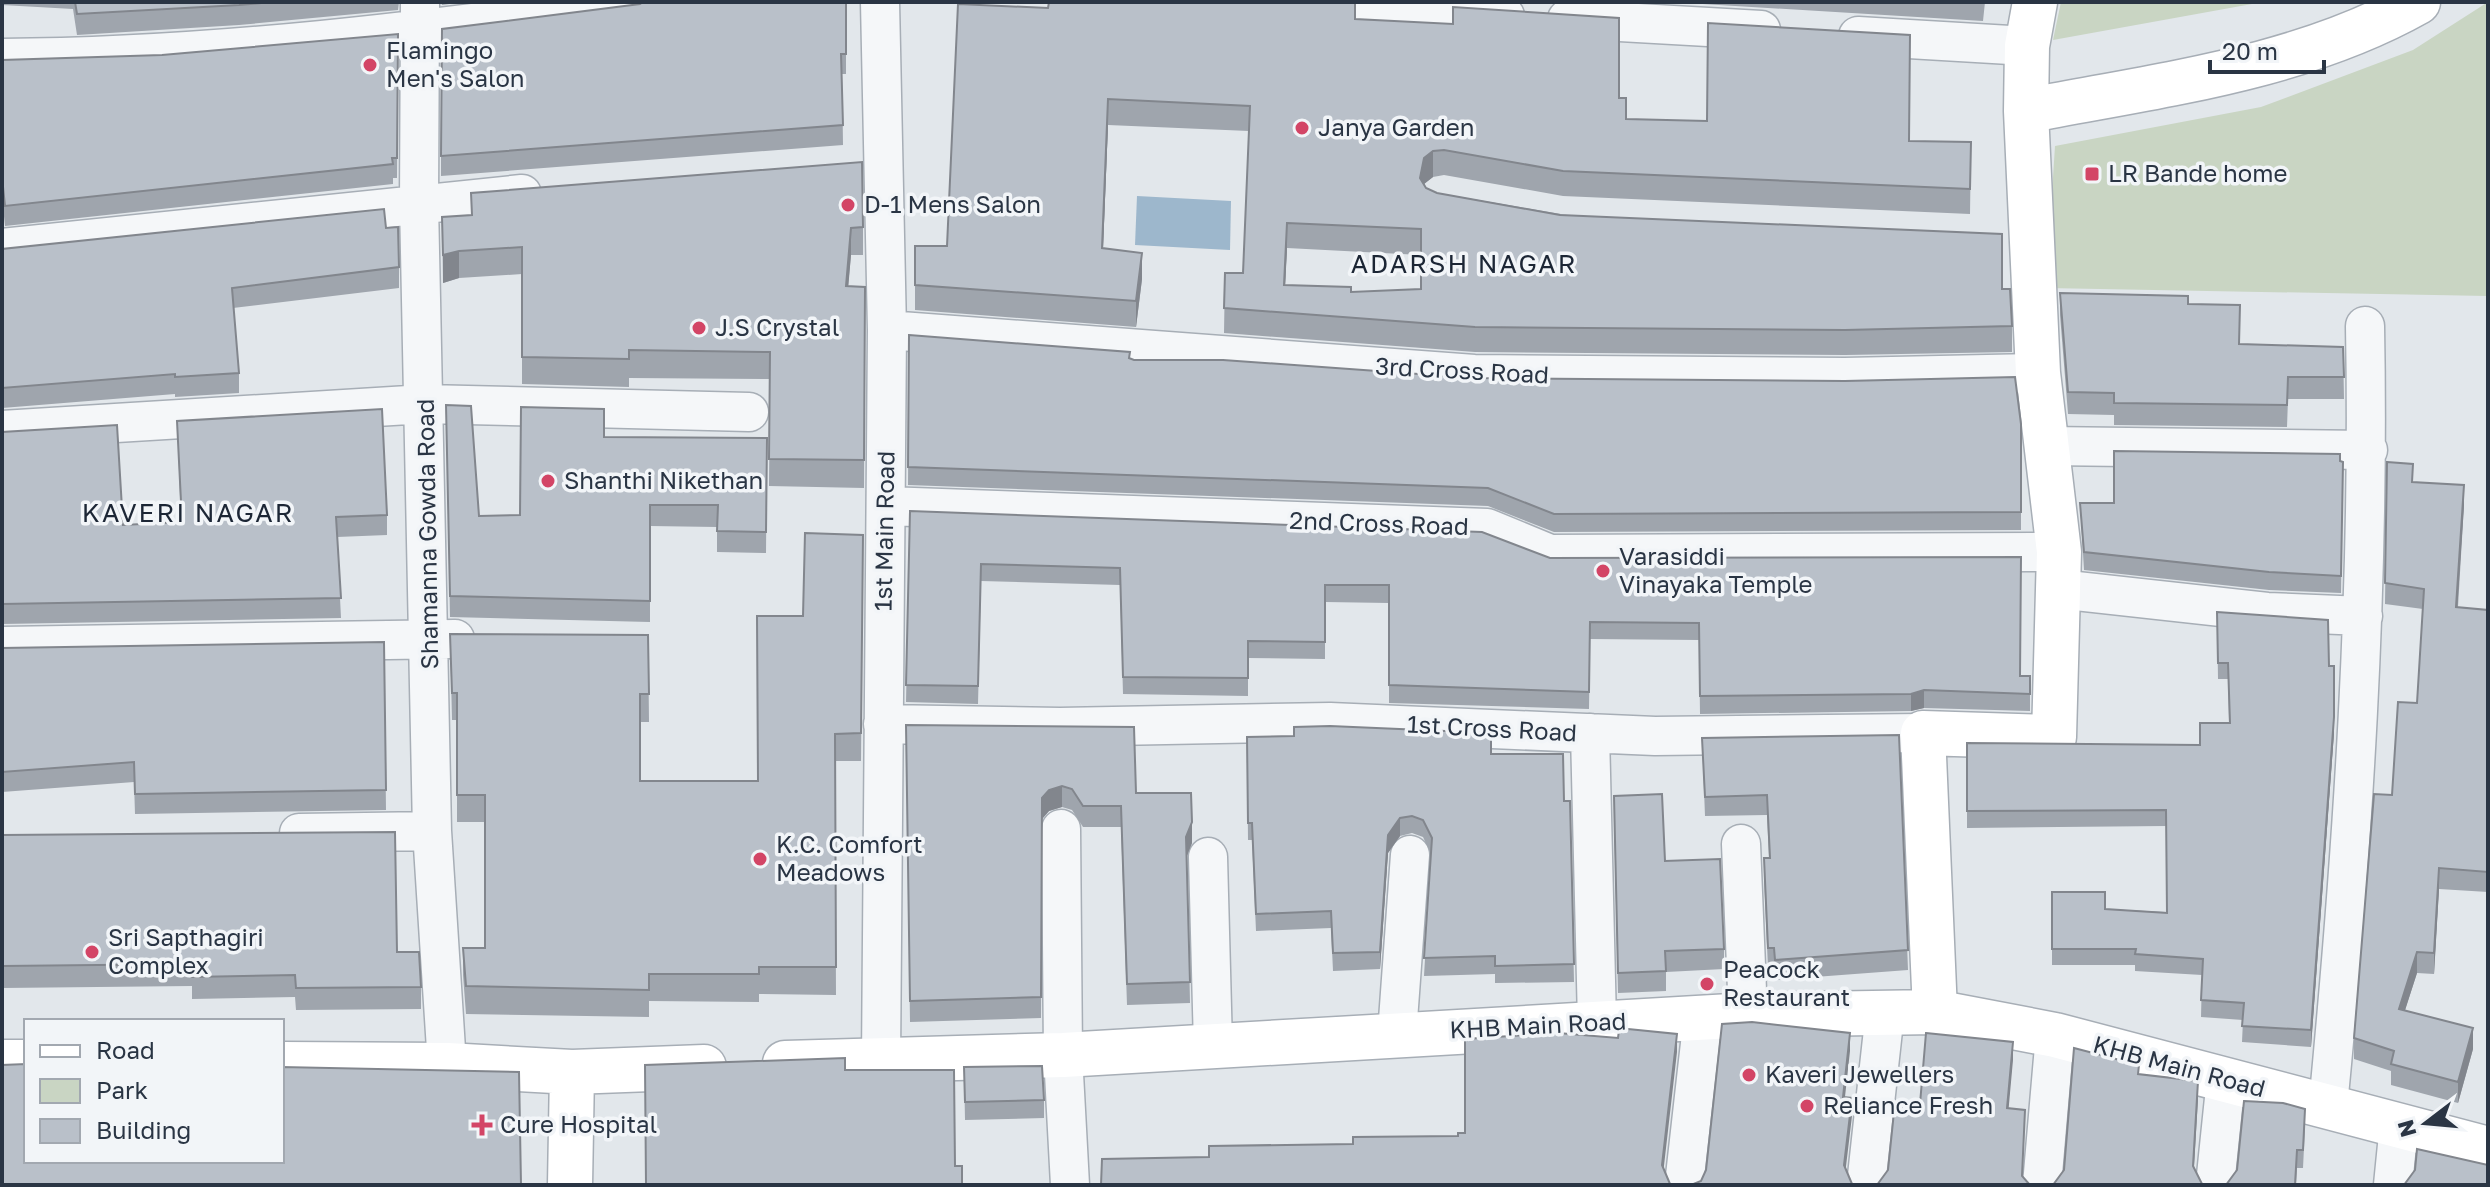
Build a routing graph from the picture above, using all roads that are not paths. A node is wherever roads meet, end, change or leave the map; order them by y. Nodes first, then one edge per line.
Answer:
1 (636, 2) edge
2 (880, 2) edge
3 (1312, 2) edge
4 (2035, 2) edge
5 (2418, 2) edge
6 (420, 17) edge
7 (2027, 46) junction
8 (2, 58) edge
9 (2026, 111) junction
10 (559, 191) edge
11 (419, 203) junction
12 (2, 248) edge
13 (2365, 326) dead end
14 (887, 330) junction
15 (2038, 373) junction
16 (425, 404) junction
17 (749, 412) dead end
18 (2, 430) edge
19 (2047, 446) junction
20 (2368, 450) junction
21 (886, 506) junction
22 (2058, 570) junction
23 (2363, 616) junction
24 (431, 639) junction
25 (491, 640) edge
26 (2, 646) edge
27 (883, 724) junction
28 (1590, 733) junction
29 (1923, 733) junction
30 (1061, 829) dead end
31 (432, 831) junction
32 (257, 834) edge
33 (1741, 844) dead end
34 (1410, 855) dead end
35 (1208, 857) dead end
36 (1885, 1012) junction
37 (1935, 1012) junction
38 (1748, 1015) junction
39 (1703, 1017) junction
40 (1597, 1022) junction
41 (1397, 1034) junction
42 (2055, 1035) junction
43 (1213, 1046) junction
44 (1063, 1055) junction
45 (881, 1060) junction
46 (2, 1062) edge
47 (24, 1062) edge
48 (284, 1064) edge
49 (447, 1065) junction
50 (572, 1072) junction
51 (2226, 1079) junction
52 (2328, 1106) junction
53 (2399, 1125) junction
54 (2488, 1149) edge
55 (570, 1185) edge
56 (1070, 1185) edge
57 (1684, 1185) edge
58 (1866, 1185) edge
59 (2042, 1185) edge
60 (2215, 1185) edge
61 (2393, 1185) edge

1 - 6 street
2 - 14 street, 1st Main Road
3 - 7 street
4 - 7 main road
5 - 9 main road
6 - 8 street
6 - 11 street, Shamanna Gowda Road
7 - 9 main road
9 - 15 main road
10 - 11 street
11 - 12 street
11 - 16 street, Shamanna Gowda Road
13 - 20 street
14 - 15 street, 3rd Cross Road
14 - 21 street, 1st Main Road
15 - 19 main road
16 - 17 street
16 - 18 street
16 - 24 street, Shamanna Gowda Road
19 - 20 street
19 - 22 main road
20 - 23 street
21 - 22 street, 2nd Cross Road
21 - 27 street, 1st Main Road
22 - 23 street, 2nd Cross Road
22 - 29 main road
23 - 52 street
24 - 25 street
24 - 26 street
24 - 31 street, Shamanna Gowda Road
27 - 28 street, 1st Cross Road
27 - 45 street, 1st Main Road
28 - 29 street, 1st Cross Road
28 - 40 street
29 - 37 main road
30 - 44 street
31 - 32 street
31 - 49 street, Shamanna Gowda Road
33 - 38 street
34 - 41 street
35 - 43 street
36 - 37 main road, KHB Main Road
36 - 38 main road, KHB Main Road
36 - 58 street
37 - 42 main road, KHB Main Road
38 - 39 main road, KHB Main Road
39 - 40 main road, KHB Main Road
39 - 57 street
40 - 41 main road, KHB Main Road
41 - 43 main road, KHB Main Road
42 - 51 main road, KHB Main Road
42 - 59 street
43 - 44 main road, KHB Main Road
44 - 45 main road, KHB Main Road
44 - 56 street
45 - 50 main road, KHB Main Road
46 - 47 main road
48 - 49 main road, KHB Main Road
49 - 50 main road, KHB Main Road
50 - 55 main road
51 - 52 main road, KHB Main Road
51 - 60 street
52 - 53 main road, KHB Main Road
53 - 54 main road, KHB Main Road
53 - 61 street

